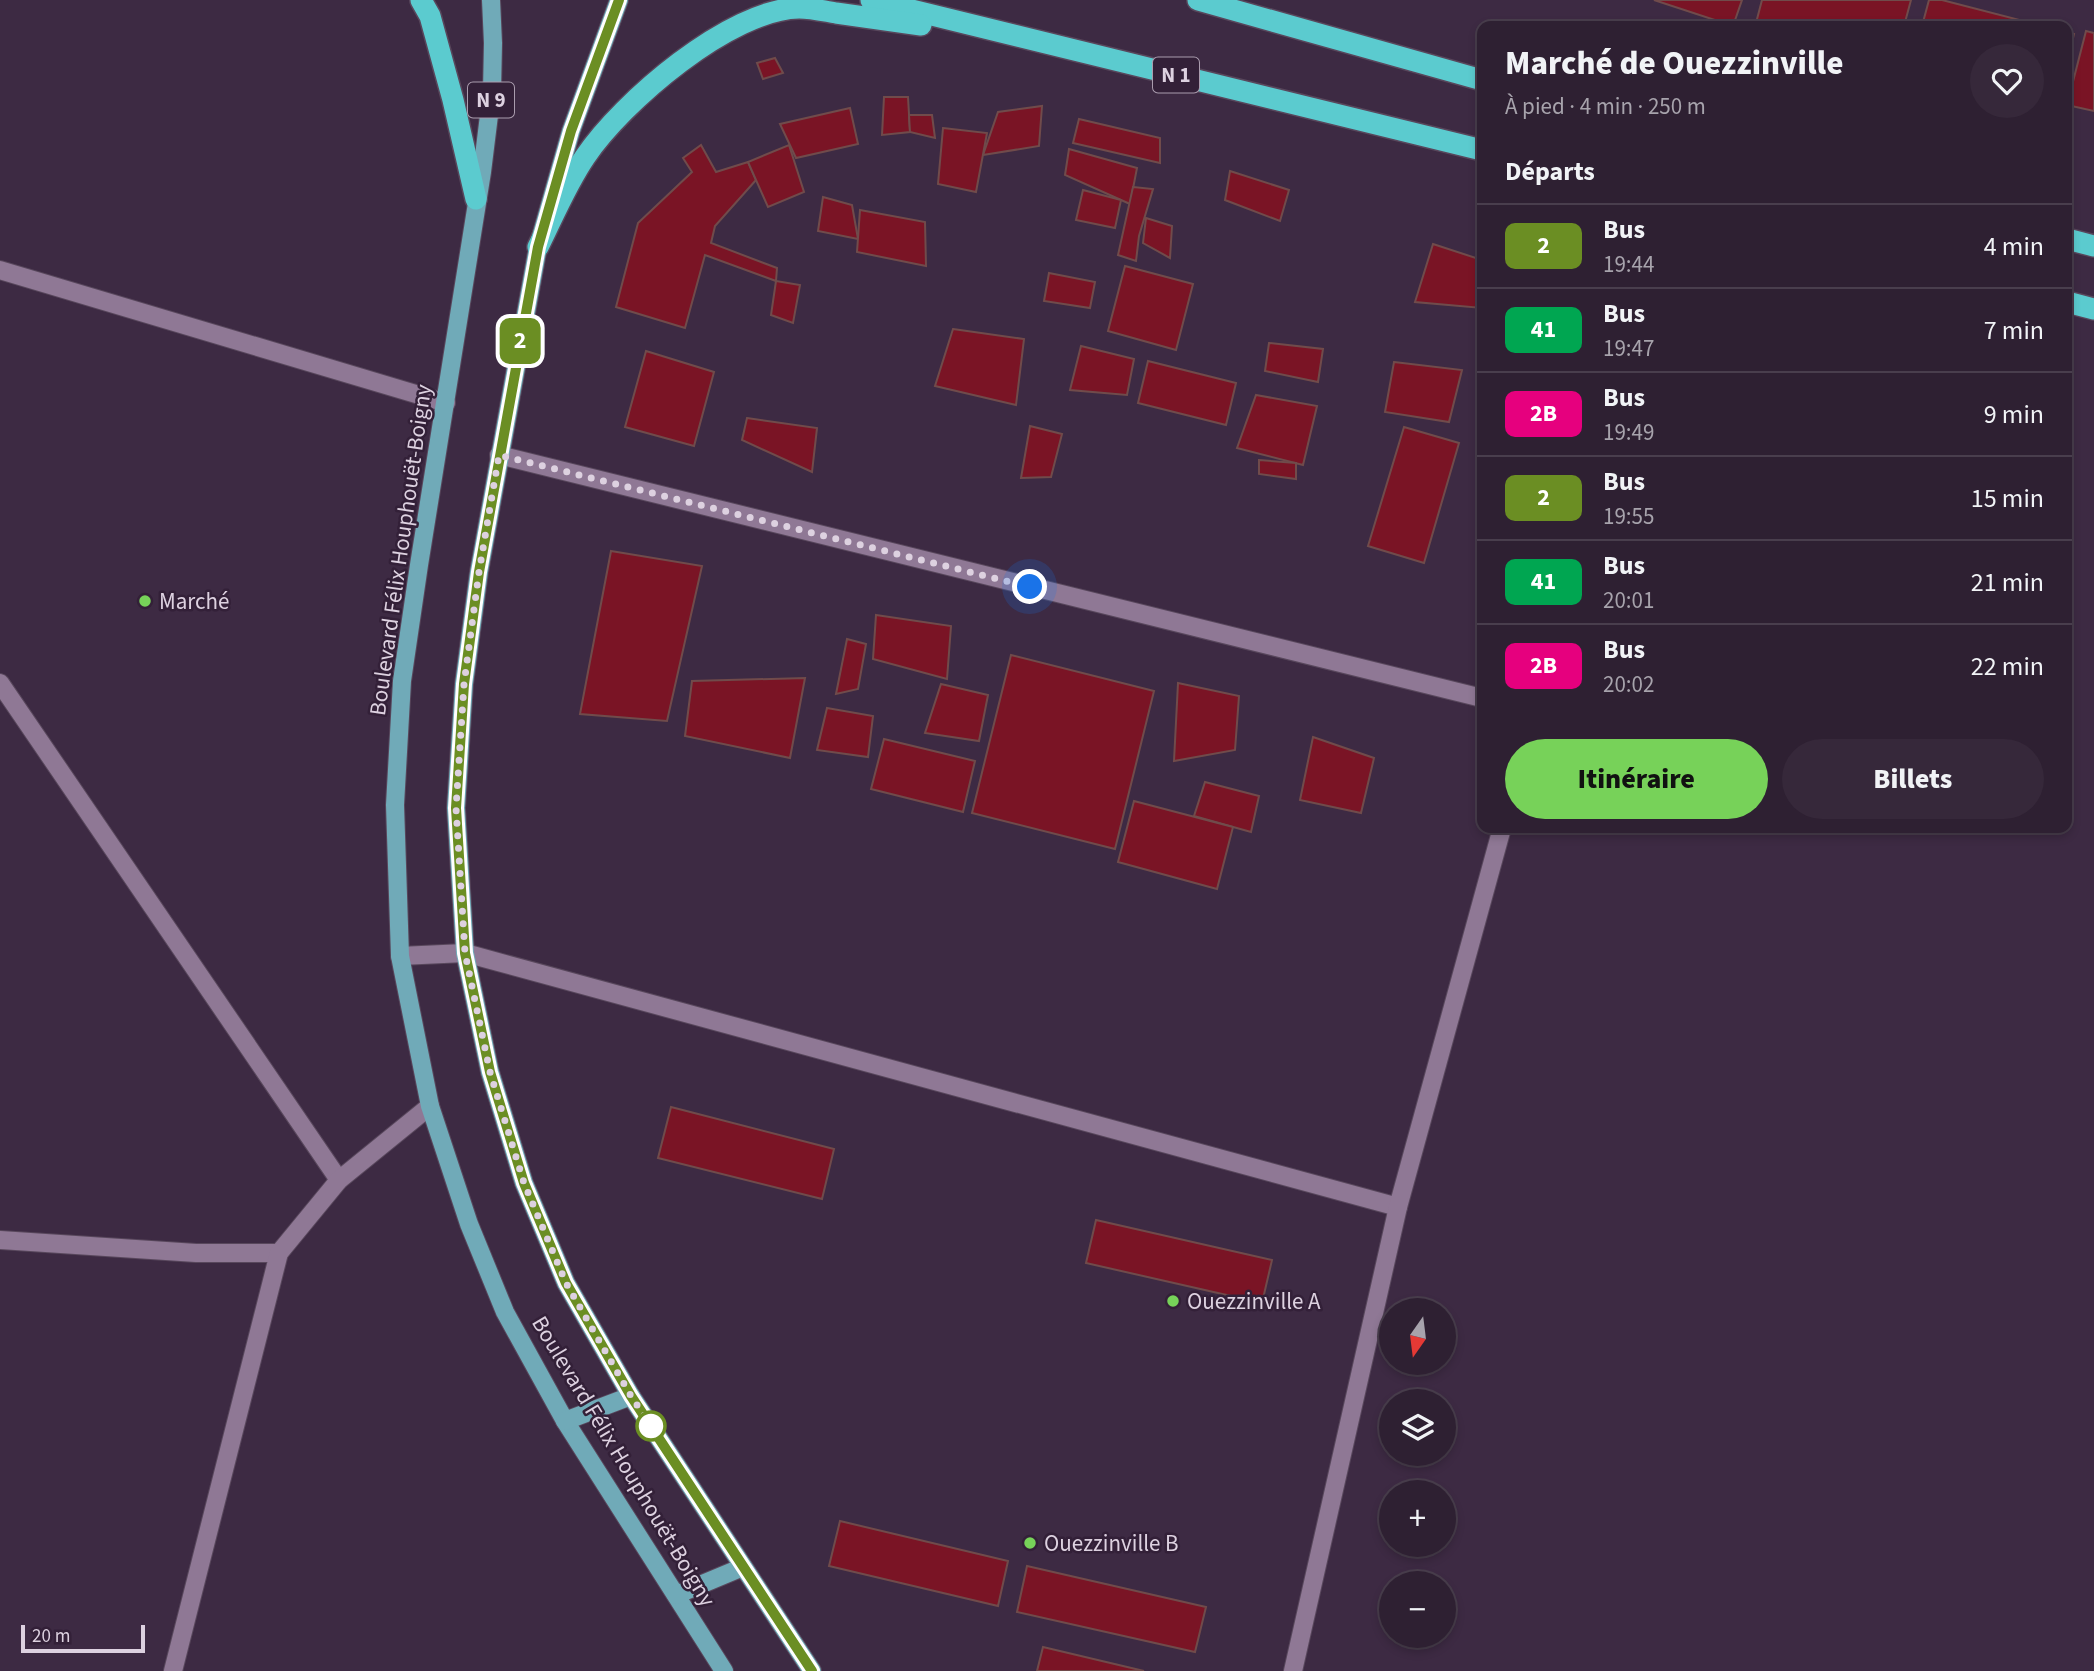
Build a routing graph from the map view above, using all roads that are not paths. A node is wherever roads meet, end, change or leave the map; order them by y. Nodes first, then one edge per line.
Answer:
1 (421, 0) edge
2 (491, 0) edge
3 (619, 0) edge
4 (870, 0) edge
5 (1198, 0) edge
6 (1028, 39) junction
7 (1477, 78) edge
8 (1477, 149) edge
9 (476, 199) junction
10 (2072, 240) edge
11 (2094, 246) edge
12 (538, 247) junction
13 (0, 270) edge
14 (2072, 303) edge
15 (2094, 309) edge
16 (446, 403) junction
17 (499, 455) junction
18 (0, 683) edge
19 (1477, 697) edge
20 (1501, 833) edge
21 (465, 953) junction
22 (400, 956) junction
23 (430, 1106) junction
24 (338, 1180) junction
25 (1398, 1207) junction
26 (0, 1240) edge
27 (279, 1253) junction
28 (631, 1396) junction
29 (565, 1420) junction
30 (743, 1567) junction
31 (676, 1595) junction
32 (173, 1671) edge
33 (724, 1671) edge
34 (812, 1671) edge
35 (1293, 1671) edge

1 - 9 highway
2 - 9 main road, N 9
3 - 12 main road, Boulevard Félix Houphouët-Boigny
4 - 6 highway, N 1
5 - 7 highway
6 - 8 highway, N 1
6 - 12 highway
9 - 16 main road, Boulevard Félix Houphouët-Boigny
10 - 11 highway
12 - 17 main road, Boulevard Félix Houphouët-Boigny
13 - 16 street
14 - 15 highway
16 - 22 main road, Boulevard Félix Houphouët-Boigny
17 - 19 street
17 - 21 main road, Boulevard Félix Houphouët-Boigny
18 - 24 street
20 - 25 street
21 - 22 street
21 - 25 street
21 - 28 main road, Boulevard Félix Houphouët-Boigny
22 - 23 main road, Boulevard Félix Houphouët-Boigny
23 - 24 street
23 - 29 main road, Boulevard Félix Houphouët-Boigny
24 - 27 street
25 - 35 street
26 - 27 street
27 - 32 street
28 - 29 main road
28 - 30 main road, Boulevard Félix Houphouët-Boigny
29 - 31 main road, Boulevard Félix Houphouët-Boigny
30 - 31 main road
30 - 34 main road, Boulevard Félix Houphouët-Boigny
31 - 33 main road, Boulevard Félix Houphouët-Boigny

